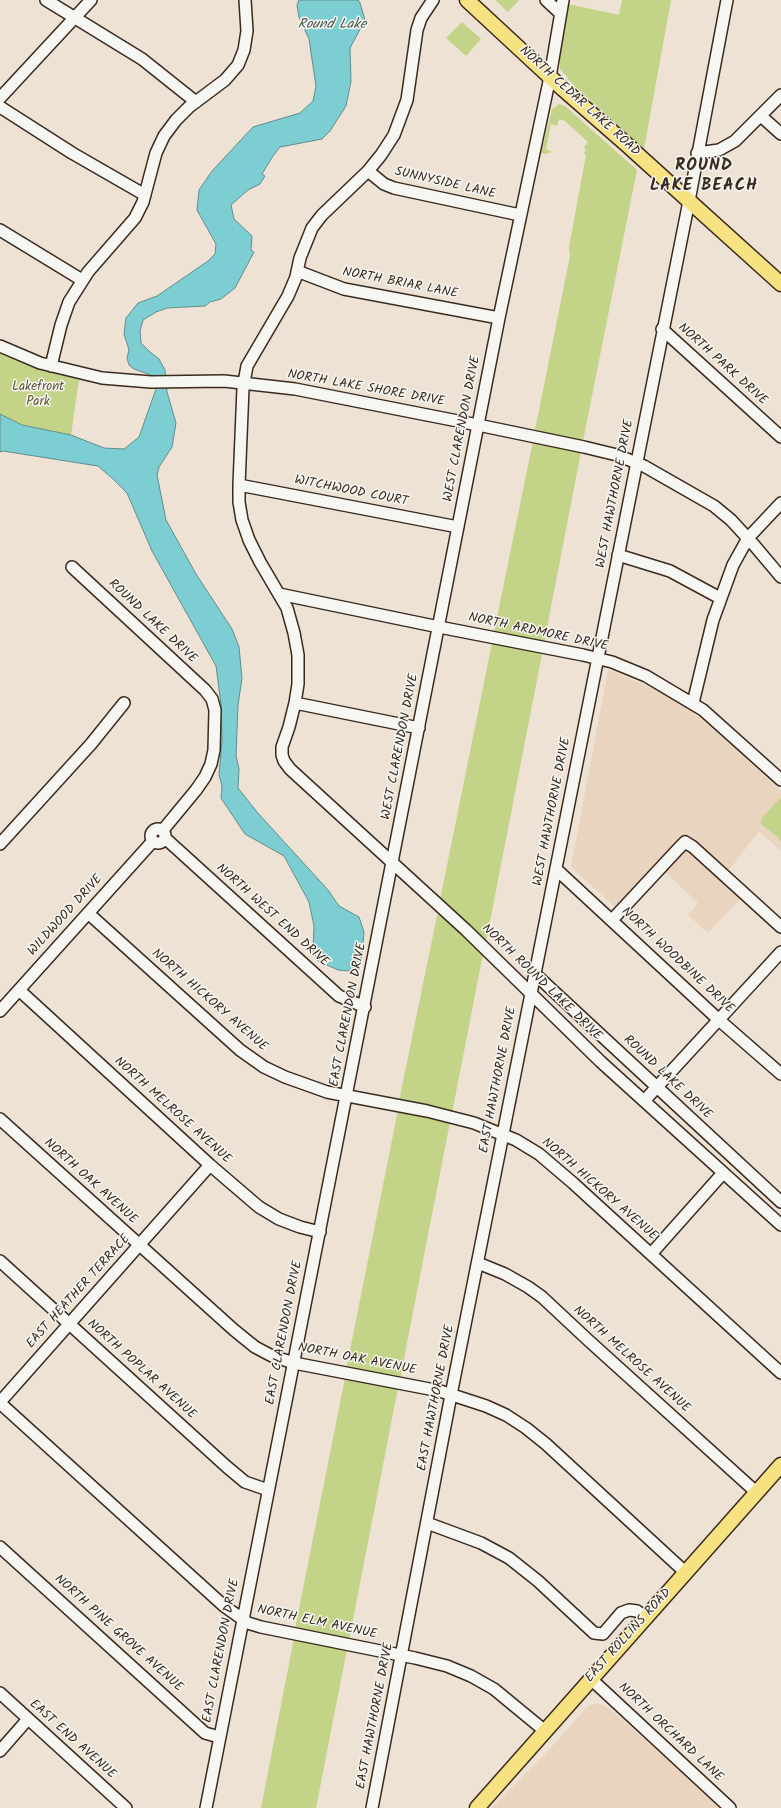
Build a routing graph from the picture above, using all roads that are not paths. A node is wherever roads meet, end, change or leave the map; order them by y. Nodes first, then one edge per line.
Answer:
1 (46, 0) edge
2 (90, 0) edge
3 (245, 0) edge
4 (433, 0) edge
5 (467, 0) edge
6 (546, 0) edge
7 (563, 0) edge
8 (727, 0) edge
9 (560, 13) junction
10 (74, 18) junction
11 (550, 77) junction
12 (781, 95) edge
13 (0, 98) edge
14 (196, 102) junction
15 (0, 107) edge
16 (761, 116) junction
17 (781, 134) edge
18 (697, 153) junction
19 (368, 171) junction
20 (145, 195) junction
21 (689, 201) junction
22 (520, 215) junction
23 (0, 230) edge
24 (297, 271) junction
25 (82, 280) junction
26 (781, 284) edge
27 (499, 318) junction
28 (662, 329) junction
29 (0, 346) edge
30 (51, 366) junction
31 (244, 383) junction
32 (478, 425) junction
33 (781, 437) edge
34 (636, 463) junction
35 (239, 485) junction
36 (781, 503) edge
37 (458, 527) junction
38 (748, 538) junction
39 (618, 555) junction
40 (72, 567) dead end
41 (781, 577) edge
42 (279, 594) junction
43 (720, 598) junction
44 (438, 627) junction
45 (598, 659) junction
46 (212, 699) joint
47 (295, 703) junction
48 (693, 703) junction
49 (124, 704) dead end
50 (419, 728) junction
51 (781, 780) edge
52 (164, 834) junction
53 (0, 844) edge
54 (392, 863) junction
55 (556, 869) junction
56 (88, 912) junction
57 (612, 920) junction
58 (781, 927) edge
59 (781, 952) edge
60 (535, 974) junction
61 (19, 990) junction
62 (531, 994) junction
63 (364, 1007) junction
64 (0, 1011) edge
65 (719, 1020) junction
66 (781, 1074) edge
67 (657, 1087) junction
68 (347, 1096) junction
69 (644, 1101) junction
70 (0, 1119) edge
71 (503, 1135) junction
72 (210, 1165) junction
73 (723, 1173) junction
74 (781, 1202) edge
75 (781, 1225) edge
76 (320, 1232) junction
77 (140, 1245) junction
78 (651, 1254) junction
79 (0, 1261) edge
80 (478, 1262) junction
81 (69, 1324) junction
82 (294, 1363) junction
83 (781, 1373) edge
84 (451, 1394) junction
85 (0, 1402) edge
86 (781, 1465) edge
87 (268, 1490) junction
88 (756, 1492) junction
89 (427, 1523) junction
90 (0, 1547) edge
91 (685, 1572) junction
92 (646, 1617) junction
93 (242, 1619) junction
94 (402, 1655) junction
95 (591, 1679) junction
96 (0, 1693) edge
97 (28, 1719) junction
98 (545, 1731) junction
99 (219, 1737) junction
100 (0, 1751) edge
101 (126, 1808) edge
102 (206, 1808) edge
103 (372, 1808) edge
104 (478, 1808) edge
105 (730, 1808) edge

1 - 10 street
2 - 10 street
3 - 14 street
4 - 19 street
5 - 11 main road, NORTH CEDAR LAKE ROAD
6 - 9 street
7 - 9 street, WEST CLARENDON DRIVE
8 - 18 street, WEST HAWTHORNE DRIVE
9 - 11 street, WEST CLARENDON DRIVE
10 - 13 street
10 - 14 street
11 - 21 main road, NORTH CEDAR LAKE ROAD
11 - 22 street, WEST CLARENDON DRIVE
12 - 16 street
14 - 20 street
15 - 20 street
16 - 17 street
16 - 18 street
18 - 21 street, WEST HAWTHORNE DRIVE
19 - 22 street, SUNNYSIDE LANE
19 - 24 street
20 - 25 street
21 - 26 main road, NORTH CEDAR LAKE ROAD
21 - 28 street, WEST HAWTHORNE DRIVE
22 - 27 street, WEST CLARENDON DRIVE
23 - 25 street
24 - 27 street, NORTH BRIAR LANE
24 - 31 street
25 - 30 street
27 - 32 street, WEST CLARENDON DRIVE
28 - 33 street, NORTH PARK DRIVE
28 - 34 street, WEST HAWTHORNE DRIVE
29 - 30 street, NORTH LAKE SHORE DRIVE
30 - 31 street, NORTH LAKE SHORE DRIVE
31 - 32 street, NORTH LAKE SHORE DRIVE
31 - 35 street
32 - 34 street, NORTH LAKE SHORE DRIVE
32 - 37 street, WEST CLARENDON DRIVE
34 - 38 street, NORTH LAKE SHORE DRIVE
34 - 39 street, WEST HAWTHORNE DRIVE
35 - 37 street, WITCHWOOD COURT
35 - 42 street
36 - 38 street
37 - 44 street, WEST CLARENDON DRIVE
38 - 41 street, NORTH LAKE SHORE DRIVE
38 - 43 street
39 - 43 street
39 - 45 street, WEST HAWTHORNE DRIVE
40 - 46 street, ROUND LAKE DRIVE
42 - 44 street, NORTH ARDMORE DRIVE
42 - 47 street
43 - 48 street
44 - 45 street, NORTH ARDMORE DRIVE
44 - 50 street, WEST CLARENDON DRIVE
45 - 48 street, NORTH ARDMORE DRIVE
45 - 55 street, WEST HAWTHORNE DRIVE
46 - 52 street, WILDWOOD DRIVE
47 - 50 street
47 - 54 street, NORTH ROUND LAKE DRIVE
48 - 51 street, NORTH ARDMORE DRIVE
49 - 53 street
50 - 54 street, WEST CLARENDON DRIVE
52 - 56 street, WILDWOOD DRIVE
52 - 63 street, NORTH WEST END DRIVE
54 - 62 street, NORTH ROUND LAKE DRIVE
54 - 63 street, EAST CLARENDON DRIVE
55 - 57 street, NORTH WOODBINE DRIVE
55 - 60 street, WEST HAWTHORNE DRIVE
56 - 61 street, WILDWOOD DRIVE
56 - 68 street, NORTH HICKORY AVENUE
57 - 58 street
57 - 65 street, NORTH WOODBINE DRIVE
59 - 65 street
60 - 62 street, WEST HAWTHORNE DRIVE
60 - 67 street, ROUND LAKE DRIVE
61 - 64 street, WILDWOOD DRIVE
61 - 72 street, NORTH MELROSE AVENUE
62 - 69 street, NORTH ROUND LAKE DRIVE
62 - 71 street, EAST HAWTHORNE DRIVE
63 - 68 street, EAST CLARENDON DRIVE
65 - 66 street, NORTH WOODBINE DRIVE
65 - 67 street
67 - 69 street
67 - 74 street, ROUND LAKE DRIVE
68 - 71 street, NORTH HICKORY AVENUE
68 - 76 street, EAST CLARENDON DRIVE
69 - 73 street, NORTH ROUND LAKE DRIVE
70 - 77 street, NORTH OAK AVENUE
71 - 78 street, NORTH HICKORY AVENUE
71 - 80 street, EAST HAWTHORNE DRIVE
72 - 76 street, NORTH MELROSE AVENUE
72 - 77 street, EAST HEATHER TERRACE
73 - 75 street, NORTH ROUND LAKE DRIVE
73 - 78 street
76 - 82 street, EAST CLARENDON DRIVE
77 - 81 street, EAST HEATHER TERRACE
77 - 82 street, NORTH OAK AVENUE
78 - 83 street, NORTH HICKORY AVENUE
79 - 81 street, NORTH POPLAR AVENUE
80 - 84 street, EAST HAWTHORNE DRIVE
80 - 88 street, NORTH MELROSE AVENUE
81 - 85 street, EAST HEATHER TERRACE
81 - 87 street, NORTH POPLAR AVENUE
82 - 84 street, NORTH OAK AVENUE
82 - 87 street, EAST CLARENDON DRIVE
84 - 89 street, EAST HAWTHORNE DRIVE
84 - 91 street, NORTH OAK AVENUE
85 - 93 street, NORTH ELM AVENUE
86 - 88 main road, EAST ROLLINS ROAD
87 - 93 street, EAST CLARENDON DRIVE
88 - 91 main road, EAST ROLLINS ROAD
89 - 92 street
89 - 94 street, EAST HAWTHORNE DRIVE
90 - 99 street, NORTH PINE GROVE AVENUE
91 - 92 main road, EAST ROLLINS ROAD
92 - 95 main road, EAST ROLLINS ROAD
93 - 94 street, NORTH ELM AVENUE
93 - 99 street, EAST CLARENDON DRIVE
94 - 98 street, NORTH ELM AVENUE
94 - 103 street, EAST HAWTHORNE DRIVE
95 - 98 main road, EAST ROLLINS ROAD
95 - 105 street, NORTH ORCHARD LANE
96 - 97 street, EAST END AVENUE
97 - 100 street
97 - 101 street, EAST END AVENUE
98 - 104 main road, EAST ROLLINS ROAD
99 - 102 street, EAST CLARENDON DRIVE

